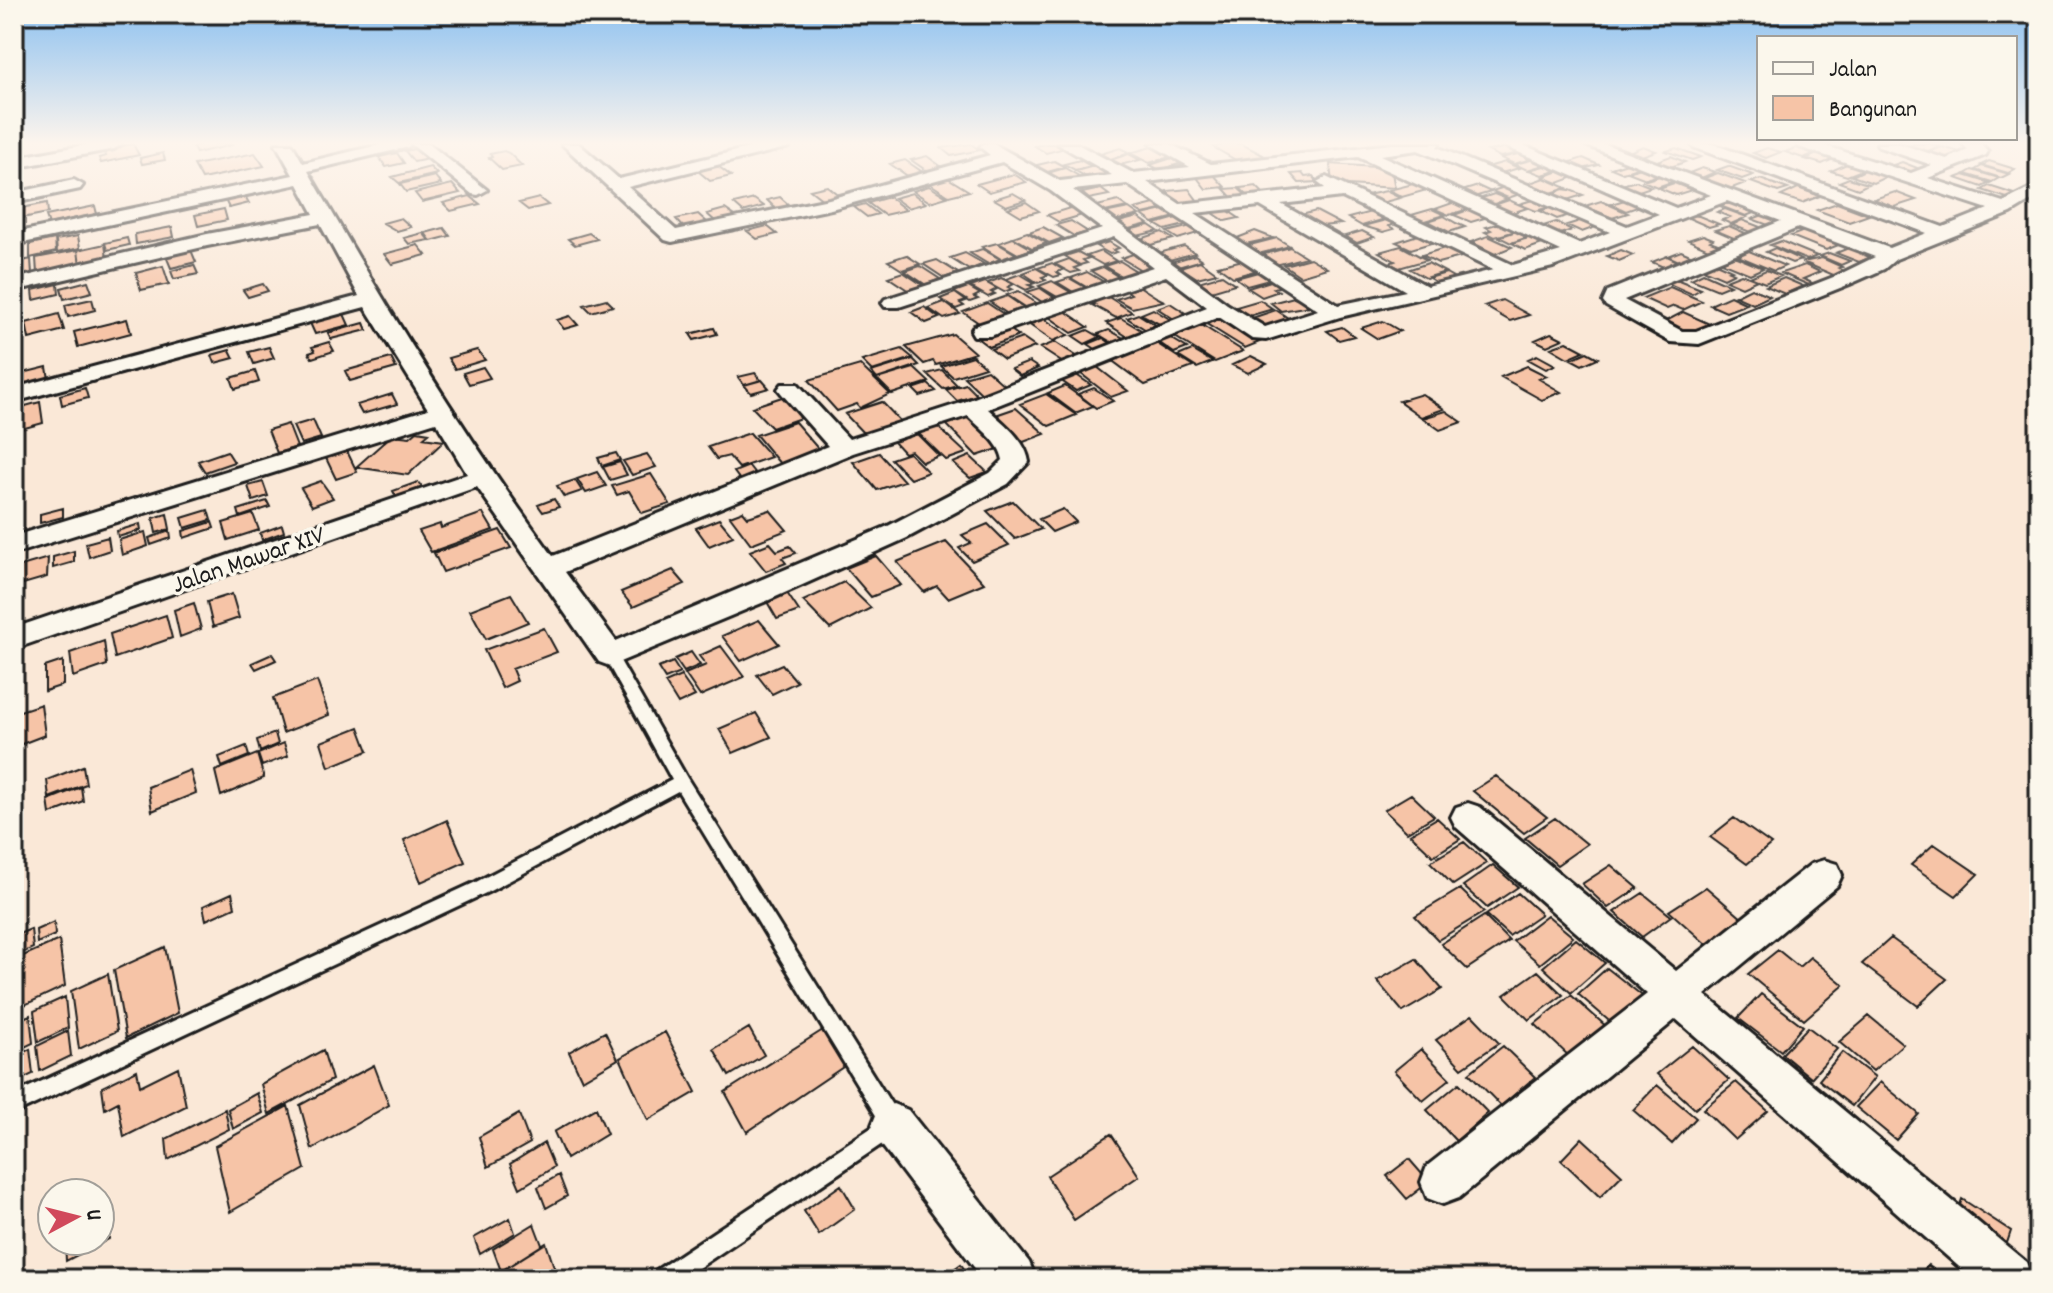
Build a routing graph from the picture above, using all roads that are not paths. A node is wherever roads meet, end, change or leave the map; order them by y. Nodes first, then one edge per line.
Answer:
1 (164, 204) edge
2 (318, 204) edge
3 (638, 204) edge
4 (829, 204) edge
5 (1080, 204) edge
6 (1169, 204) edge
7 (1225, 204) edge
8 (1270, 204) edge
9 (1373, 204) edge
10 (1474, 204) edge
11 (1562, 204) edge
12 (1651, 204) edge
13 (1701, 204) edge
14 (1753, 204) edge
15 (1864, 204) edge
16 (1991, 204) edge
17 (2013, 204) edge
18 (2005, 209) junction
19 (1177, 210) junction
20 (1674, 214) junction
21 (326, 217) junction
22 (1798, 221) junction
23 (1115, 231) junction
24 (1625, 232) junction
25 (1943, 233) junction
26 (14, 239) edge
27 (1576, 250) junction
28 (1889, 255) junction
29 (1166, 269) junction
30 (1512, 272) junction
31 (14, 285) edge
32 (1424, 293) junction
33 (371, 299) junction
34 (892, 303) dead end
35 (1218, 307) junction
36 (1335, 312) junction
37 (982, 331) dead end
38 (790, 389) dead end
39 (14, 395) edge
40 (972, 407) junction
41 (442, 412) junction
42 (844, 448) junction
43 (482, 477) junction
44 (14, 545) edge
45 (550, 568) junction
46 (14, 639) edge
47 (610, 655) junction
48 (681, 782) junction
49 (1468, 817) dead end
50 (1824, 875) dead end
51 (1676, 995) junction
52 (14, 1104) edge
53 (893, 1125) junction
54 (1443, 1182) dead end
55 (663, 1279) edge
56 (1012, 1279) edge
57 (2009, 1279) edge

1 - 26 street
2 - 21 street
3 - 4 street
5 - 23 street
6 - 19 street
7 - 19 street
8 - 32 street
9 - 30 street
10 - 27 street
11 - 24 street
12 - 20 street
13 - 20 street
14 - 22 street
15 - 25 street
16 - 18 street
17 - 18 street
18 - 25 street
19 - 36 street
20 - 24 street
21 - 31 street
21 - 33 street
22 - 28 street
22 - 28 street
23 - 29 street
23 - 34 street
24 - 27 street
25 - 28 street
27 - 30 street
29 - 35 street
29 - 37 street
30 - 32 street
32 - 36 street
33 - 39 street
33 - 41 street
35 - 36 street
35 - 40 street
38 - 42 street
40 - 42 street
40 - 47 street
41 - 43 street
41 - 44 street
42 - 45 street
43 - 45 street
43 - 46 street, Jalan Mawar XIV
45 - 47 street
47 - 48 lane
48 - 52 lane
48 - 53 lane
49 - 51 street
50 - 51 street
51 - 54 street
51 - 57 street
53 - 55 lane
53 - 56 street

